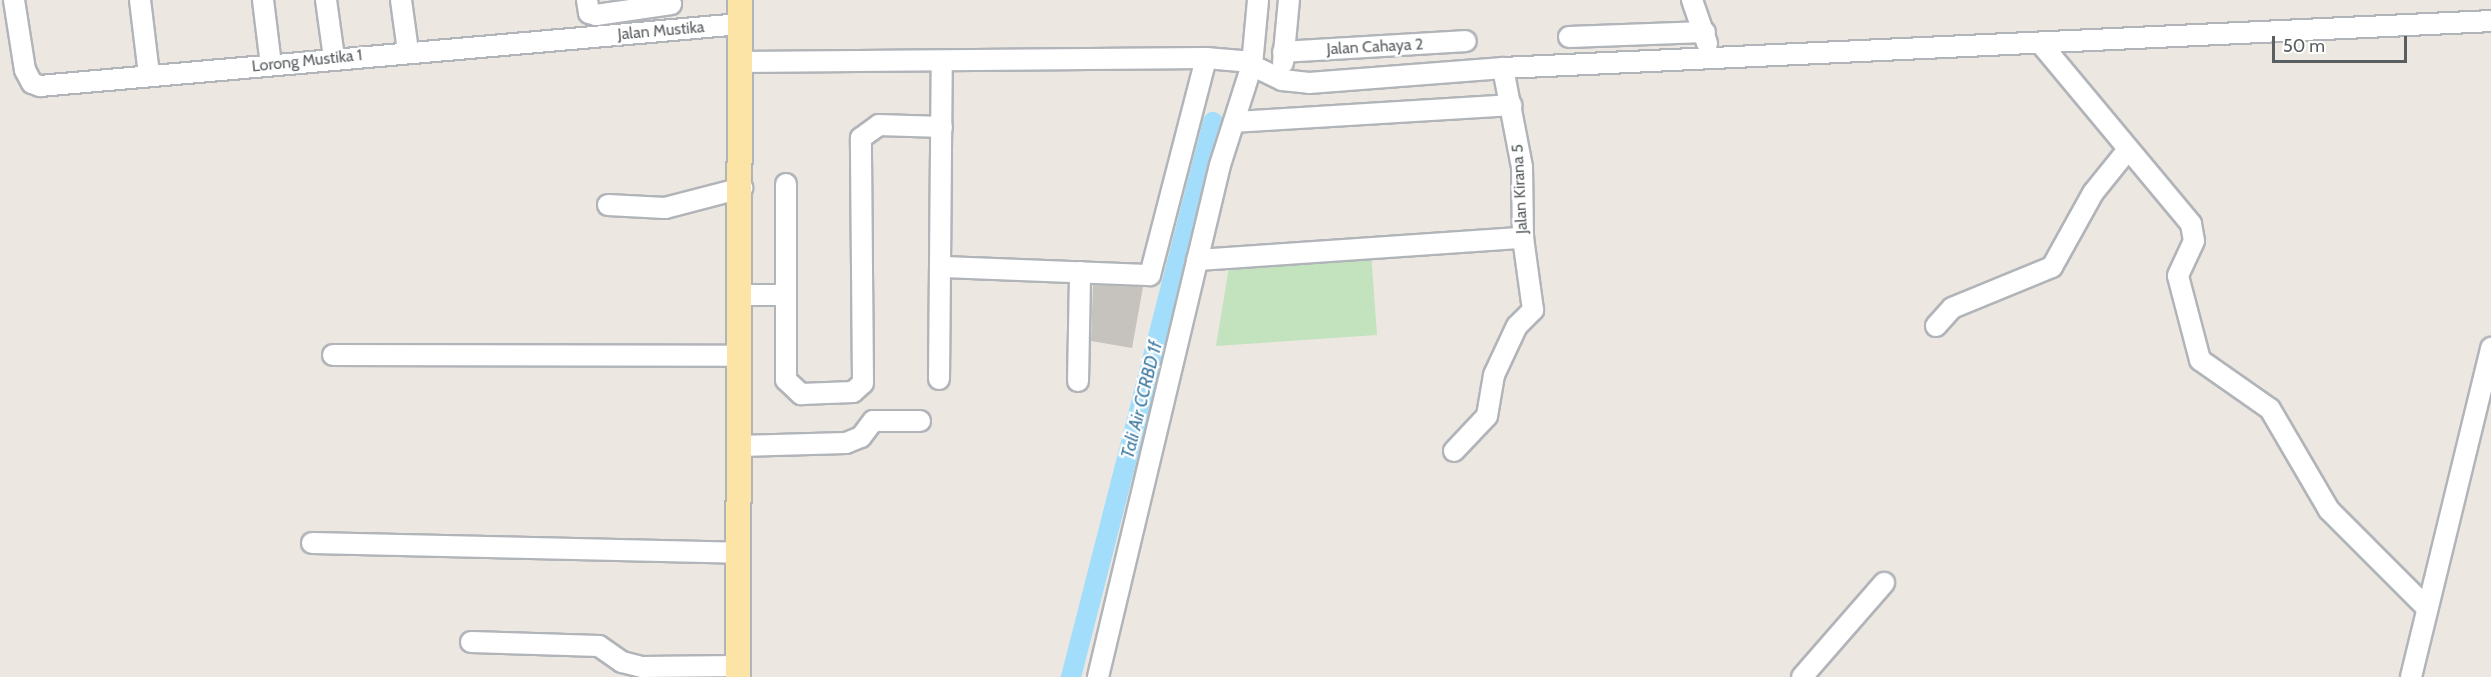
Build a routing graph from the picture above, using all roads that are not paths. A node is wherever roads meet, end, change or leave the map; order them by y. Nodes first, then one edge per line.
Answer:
1 (14, 0) edge
2 (140, 0) edge
3 (263, 0) edge
4 (326, 0) edge
5 (401, 0) edge
6 (587, 0) edge
7 (740, 0) edge
8 (1258, 0) edge
9 (1289, 0) edge
10 (1692, 0) edge
11 (671, 2) edge
12 (2491, 21) edge
13 (740, 24) junction
14 (673, 29) junction
15 (1705, 32) junction
16 (1569, 37) dead end
17 (582, 38) joint
18 (1466, 41) dead end
19 (2042, 45) junction
20 (408, 51) junction
21 (1283, 52) junction
22 (334, 58) junction
23 (1206, 58) junction
24 (1710, 58) junction
25 (741, 62) junction
26 (942, 63) junction
27 (272, 65) junction
28 (1252, 65) junction
29 (1503, 68) junction
30 (149, 74) junction
31 (1282, 80) junction
32 (1511, 105) junction
33 (1234, 122) junction
34 (942, 127) junction
35 (2126, 152) junction
36 (786, 184) dead end
37 (742, 188) junction
38 (608, 205) dead end
39 (1523, 238) junction
40 (1197, 260) junction
41 (941, 267) junction
42 (1080, 272) junction
43 (785, 295) junction
44 (742, 296) junction
45 (1936, 326) dead end
46 (2491, 348) edge
47 (333, 355) dead end
48 (741, 356) junction
49 (939, 379) dead end
50 (1078, 381) dead end
51 (920, 421) dead end
52 (740, 446) junction
53 (1454, 451) dead end
54 (312, 543) dead end
55 (739, 553) junction
56 (1884, 584) dead end
57 (2427, 608) junction
58 (471, 642) dead end
59 (738, 671) edge
60 (1098, 677) edge
61 (1802, 677) edge
62 (2411, 677) edge

1 - 30 street, Lorong Mustika 1
2 - 30 street
3 - 27 street
4 - 22 street
5 - 20 street
6 - 11 street
7 - 13 main road
8 - 28 street
9 - 21 street
10 - 15 street
11 - 14 street
12 - 19 street
13 - 14 street, Jalan Mustika
13 - 25 main road
14 - 17 street, Jalan Mustika
15 - 16 street
15 - 24 street
17 - 20 street, Lorong Mustika 1
18 - 21 street, Jalan Cahaya 2
19 - 24 street
19 - 35 street
20 - 22 street, Lorong Mustika 1
21 - 31 street
22 - 27 street, Lorong Mustika 1
23 - 26 street
23 - 28 street
23 - 42 street
24 - 29 street
25 - 26 street
25 - 37 main road
26 - 34 street
27 - 30 street, Lorong Mustika 1
28 - 31 street
28 - 33 street
29 - 31 street
29 - 32 street, Jalan Kirana 5
32 - 33 street
32 - 39 street, Jalan Kirana 5
33 - 40 street
34 - 41 street
34 - 43 street
35 - 45 street
35 - 57 street
36 - 43 street
37 - 38 street
37 - 44 main road
39 - 40 street
39 - 53 street, Jalan Kirana 5
40 - 60 street
41 - 42 street
41 - 49 street
42 - 50 street
43 - 44 street
44 - 48 main road
46 - 57 street
47 - 48 street
48 - 52 main road
51 - 52 street
52 - 55 main road
54 - 55 street
55 - 59 main road
56 - 61 street
57 - 62 street
58 - 59 street

